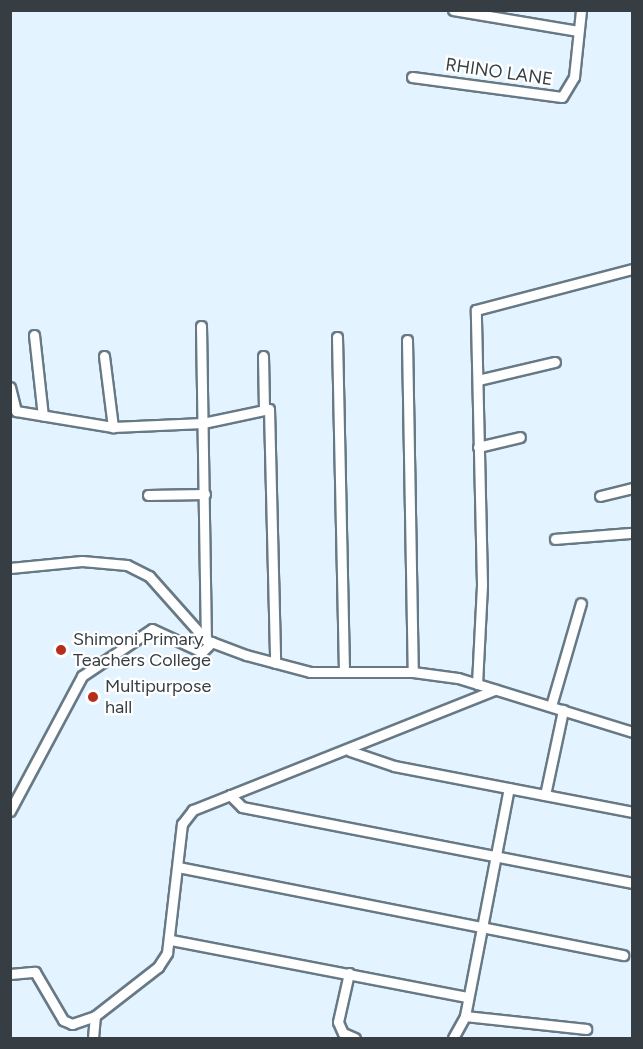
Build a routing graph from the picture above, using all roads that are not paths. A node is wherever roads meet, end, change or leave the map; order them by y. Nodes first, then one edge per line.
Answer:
1 (453, 10) edge
2 (581, 10) edge
3 (578, 31) junction
4 (412, 77) dead end
5 (633, 269) edge
6 (201, 326) dead end
7 (34, 335) dead end
8 (337, 337) dead end
9 (408, 340) dead end
10 (104, 356) dead end
11 (263, 356) dead end
12 (555, 362) dead end
13 (478, 380) junction
14 (10, 387) edge
15 (264, 407) junction
16 (43, 416) junction
17 (202, 423) junction
18 (112, 427) junction
19 (520, 437) dead end
20 (478, 447) junction
21 (633, 488) edge
22 (205, 494) junction
23 (148, 495) dead end
24 (600, 496) dead end
25 (633, 532) edge
26 (555, 540) dead end
27 (10, 568) edge
28 (580, 603) dead end
29 (209, 641) junction
30 (274, 663) junction
31 (344, 672) junction
32 (413, 672) junction
33 (477, 684) junction
34 (495, 690) junction
35 (551, 706) junction
36 (563, 710) junction
37 (633, 732) edge
38 (350, 751) junction
39 (508, 788) junction
40 (230, 795) junction
41 (545, 795) junction
42 (10, 811) edge
43 (633, 812) edge
44 (495, 857) junction
45 (178, 867) junction
46 (633, 883) edge
47 (482, 928) junction
48 (171, 940) junction
49 (623, 955) dead end
50 (349, 973) junction
51 (10, 974) edge
52 (466, 997) junction
53 (96, 1016) junction
54 (465, 1016) junction
55 (586, 1029) dead end
56 (93, 1038) edge
57 (355, 1038) edge
58 (453, 1038) edge

1 - 3 street
2 - 3 street, RHINO LANE
3 - 4 street, RHINO LANE
5 - 13 street
6 - 17 street
7 - 16 street
8 - 31 street
9 - 32 street
10 - 18 street
11 - 15 street
12 - 13 street
13 - 20 street
14 - 16 street
15 - 17 street
15 - 30 street
16 - 18 street
17 - 18 street
17 - 22 street
19 - 20 street
20 - 33 street
21 - 24 street
22 - 23 street
22 - 29 street
25 - 26 street
27 - 29 street
28 - 35 street
29 - 30 street
29 - 42 street
30 - 31 street
31 - 32 street
32 - 33 street
33 - 34 street
34 - 35 street
34 - 38 street
35 - 36 street
36 - 37 street
36 - 41 street
38 - 39 street
38 - 40 street
39 - 41 street
39 - 44 street
40 - 44 street
40 - 45 street
41 - 43 street
44 - 46 street
44 - 47 street
45 - 47 street
45 - 48 street
47 - 49 street
47 - 52 street
48 - 50 street
48 - 53 street
50 - 52 street
50 - 57 street
51 - 53 street
52 - 54 street
53 - 56 street
54 - 55 street
54 - 58 street

